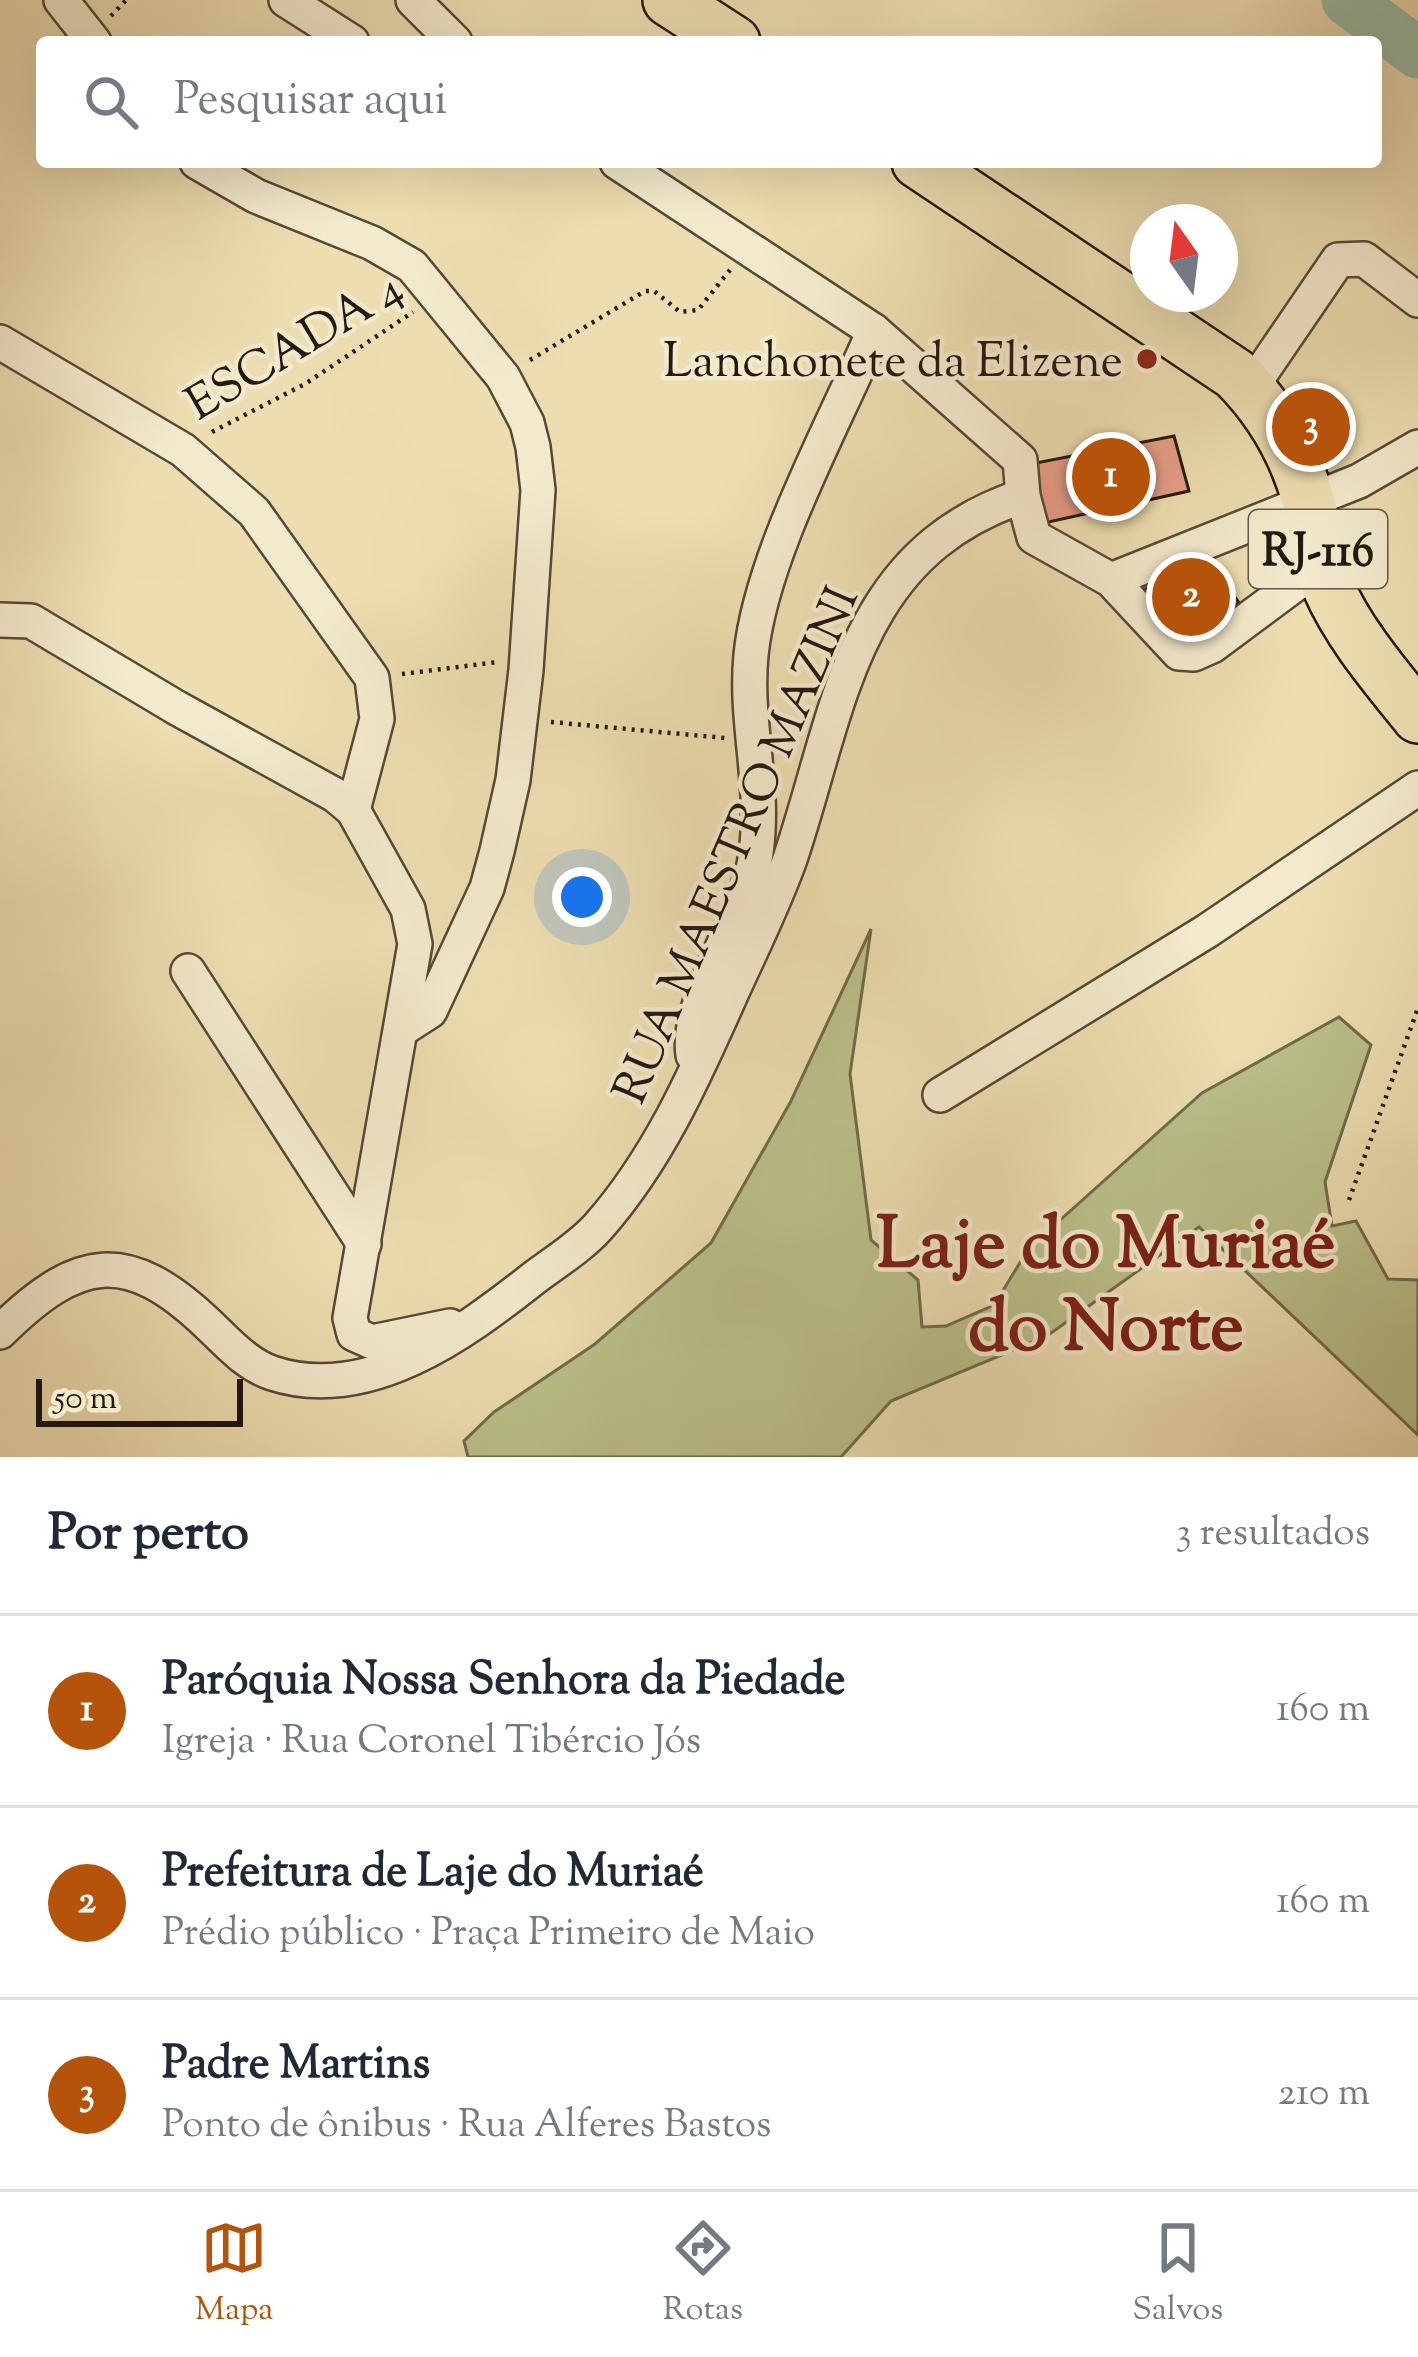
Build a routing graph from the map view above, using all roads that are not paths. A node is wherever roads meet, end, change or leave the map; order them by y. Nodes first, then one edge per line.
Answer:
1 (61, 0) edge
2 (286, 0) edge
3 (412, 0) edge
4 (669, 0) edge
5 (89, 36) edge
6 (343, 36) edge
7 (449, 36) edge
8 (725, 36) edge
9 (207, 168) edge
10 (626, 168) edge
11 (927, 168) edge
12 (1418, 300) edge
13 (874, 331) junction
14 (0, 342) edge
15 (1242, 382) junction
16 (1418, 447) edge
17 (1023, 496) junction
18 (1308, 501) junction
19 (1321, 565) junction
20 (1111, 580) junction
21 (0, 620) edge
22 (1418, 717) edge
23 (1418, 788) edge
24 (353, 810) junction
25 (188, 971) dead end
26 (402, 1029) junction
27 (696, 1072) junction
28 (940, 1095) dead end
29 (364, 1244) junction
30 (481, 1319) junction
31 (0, 1332) edge

1 - 5 street
2 - 6 street
3 - 7 street
4 - 8 main road
9 - 26 street
10 - 13 street
11 - 15 main road, RJ-116
12 - 15 street
13 - 17 street
13 - 27 street
14 - 24 street
15 - 18 main road, RJ-116
16 - 18 street
17 - 20 street
17 - 27 street, RUA MAESTRO MAZINI
18 - 19 main road, RJ-116
18 - 20 street
19 - 20 street
19 - 22 main road, RJ-116
21 - 24 street
23 - 28 street
24 - 26 street
25 - 29 street
26 - 29 street
27 - 30 street, RUA MAESTRO MAZINI
29 - 30 street
30 - 31 street, RUA MAESTRO MAZINI

